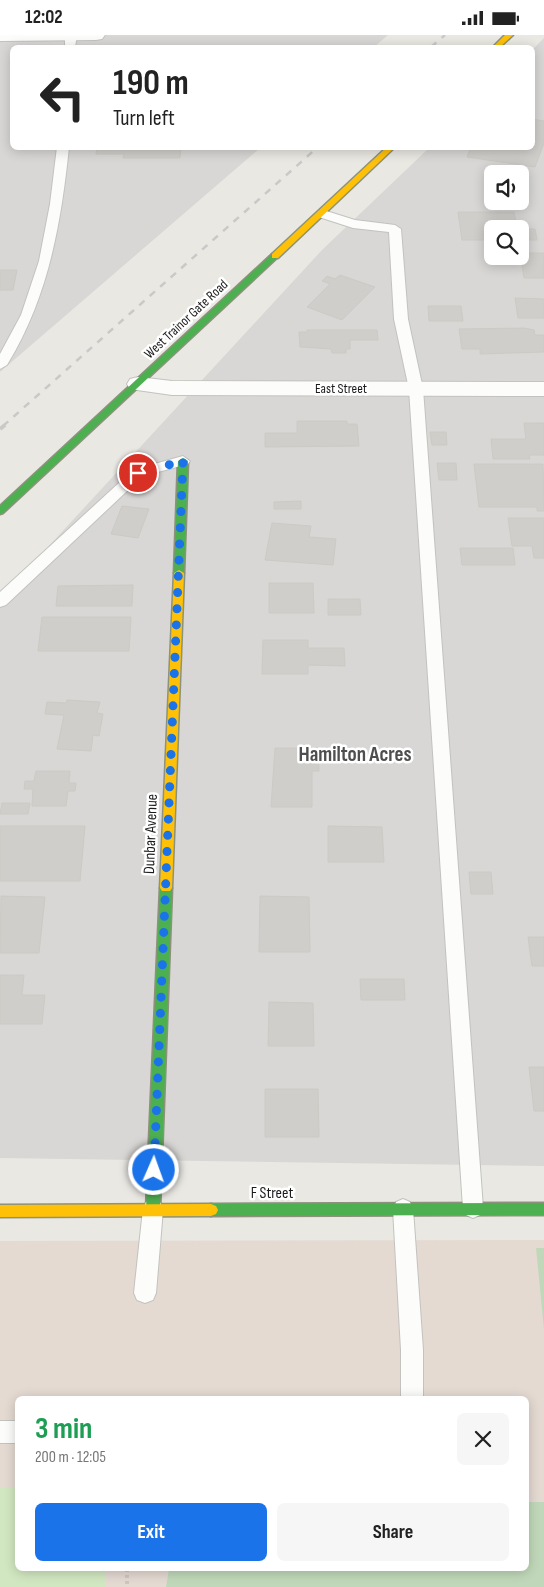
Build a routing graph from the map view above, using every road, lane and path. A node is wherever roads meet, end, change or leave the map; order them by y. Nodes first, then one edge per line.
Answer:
1 (0, 35) edge
2 (71, 35) edge
3 (96, 35) edge
4 (509, 35) edge
5 (498, 45) edge
6 (63, 150) edge
7 (389, 150) edge
8 (322, 214) junction
9 (0, 365) edge
10 (138, 384) junction
11 (416, 389) junction
12 (544, 389) edge
13 (183, 461) joint
14 (0, 511) edge
15 (0, 601) edge
16 (473, 1208) junction
17 (153, 1209) junction
18 (403, 1209) junction
19 (544, 1209) edge
20 (0, 1211) edge
21 (145, 1293) dead end
22 (412, 1396) edge
23 (0, 1432) edge
24 (15, 1432) edge
25 (128, 1571) edge
26 (127, 1587) edge

1 - 2 street
2 - 3 street
4 - 5 street
6 - 9 lane
7 - 8 street, West Trainor Gate Road
8 - 10 street, West Trainor Gate Road
8 - 11 lane
10 - 11 street, East Street
10 - 14 street, West Trainor Gate Road
11 - 12 street, East Street
11 - 16 lane
13 - 15 lane
13 - 17 street, Dunbar Avenue
16 - 18 street, F Street
16 - 19 street, F Street
17 - 18 street, F Street
17 - 20 street, F Street
17 - 21 lane
18 - 22 lane
23 - 24 lane
25 - 26 path

